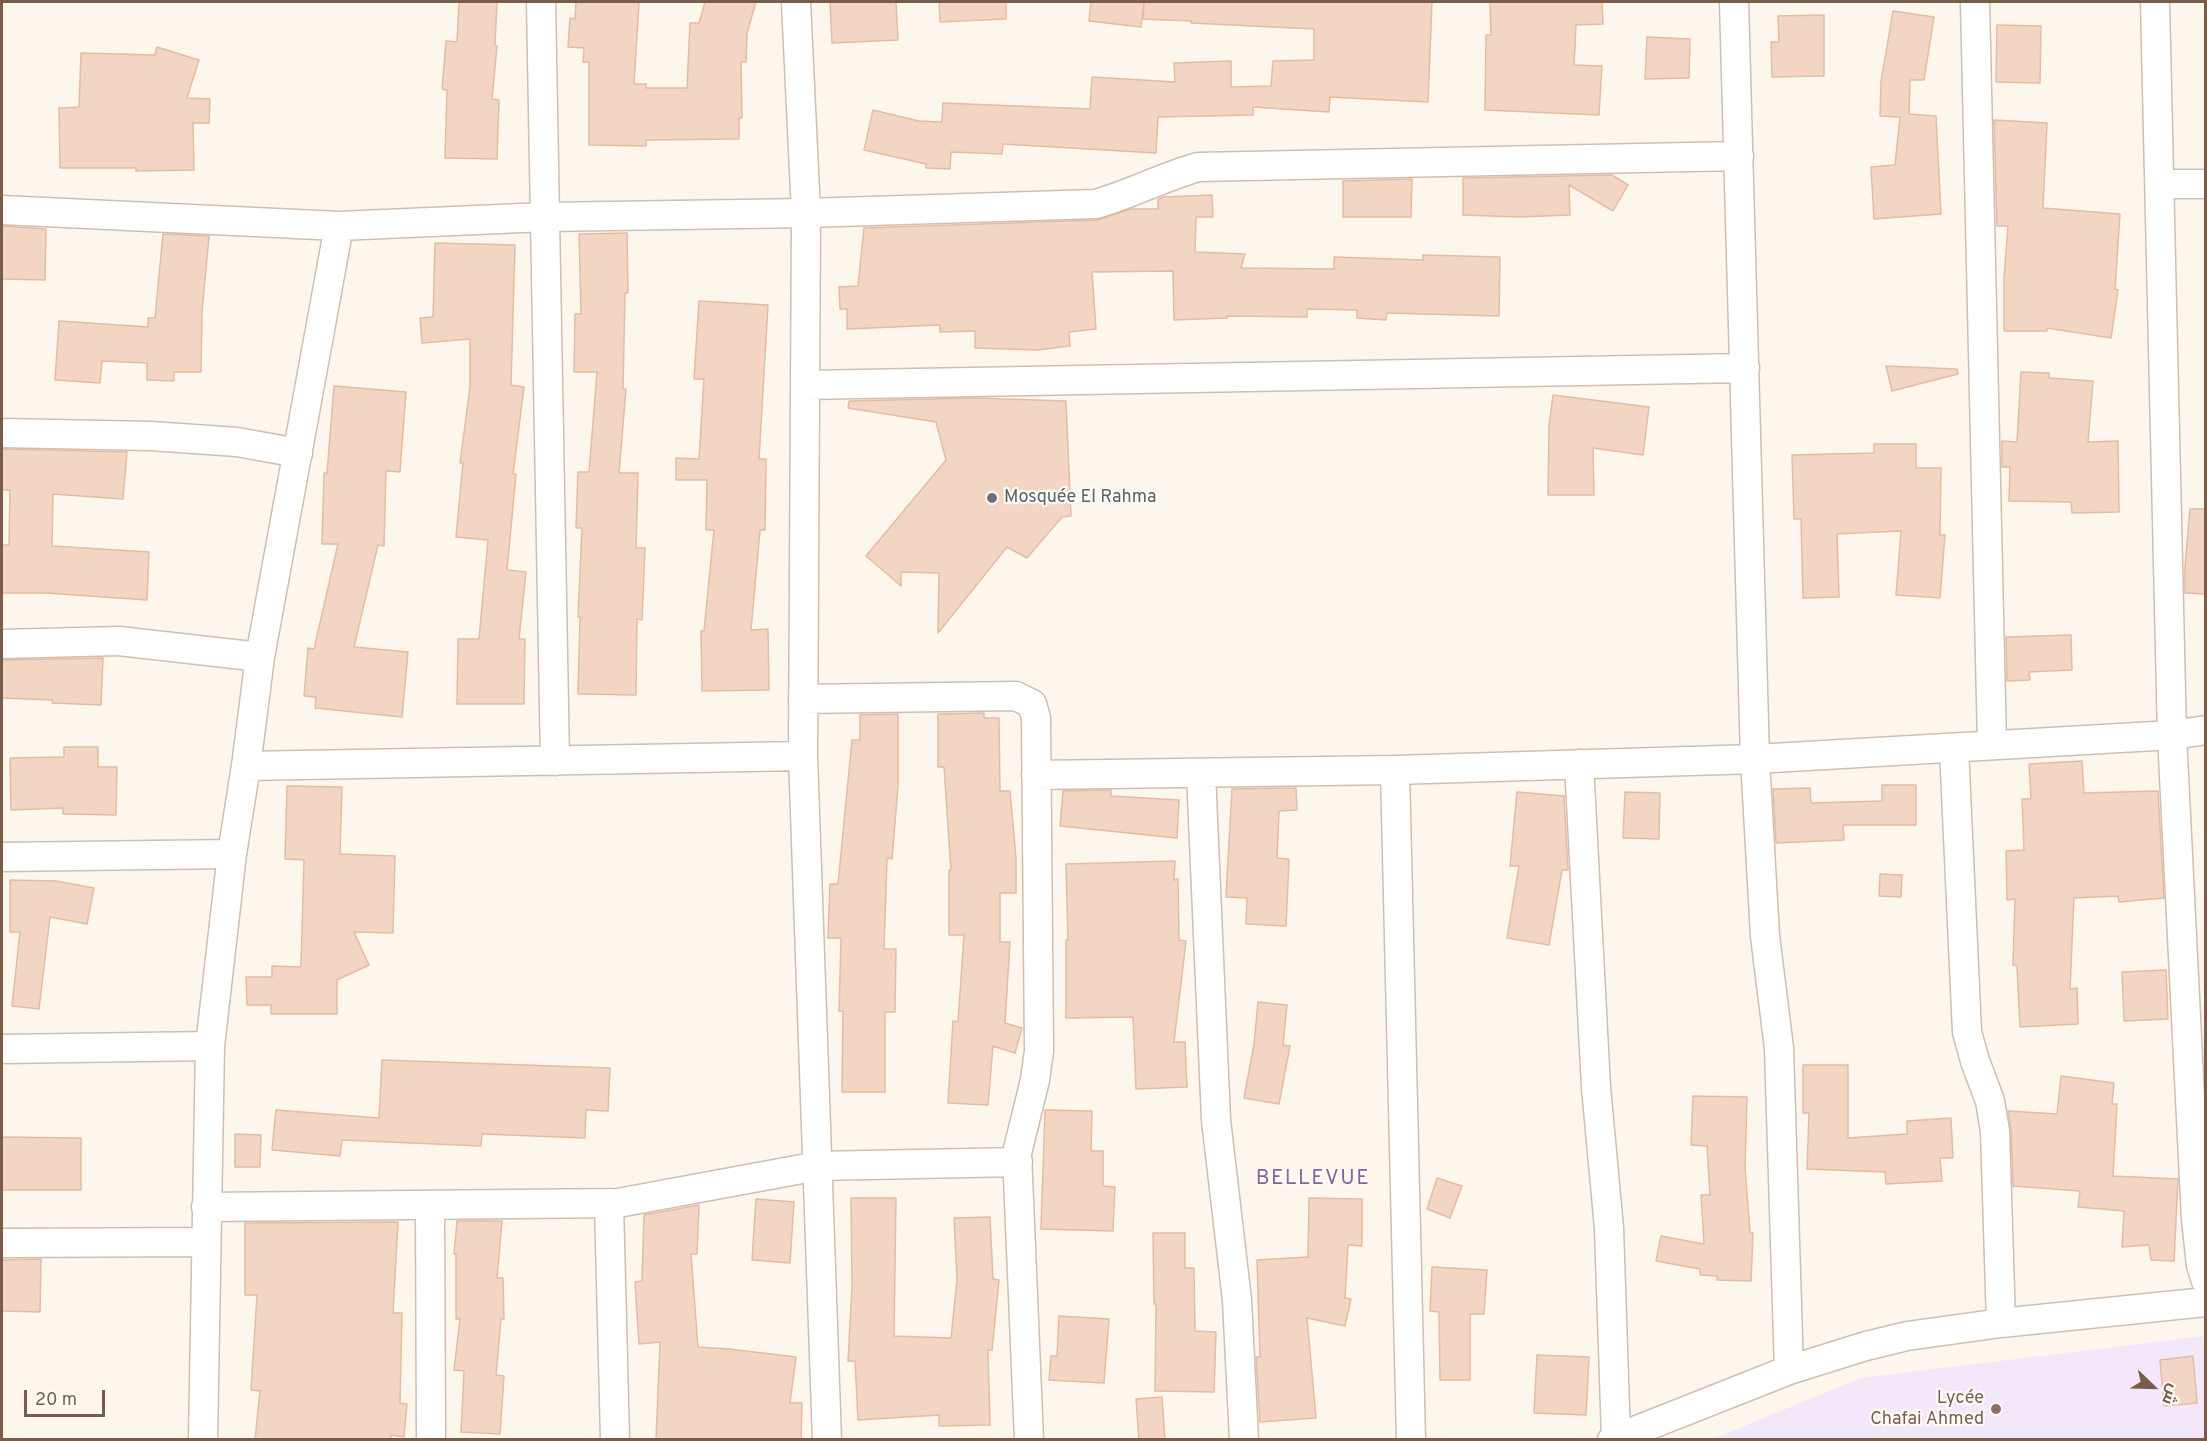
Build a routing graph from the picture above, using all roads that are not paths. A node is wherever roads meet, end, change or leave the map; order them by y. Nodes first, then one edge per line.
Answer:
1 (541, 2) edge
2 (796, 2) edge
3 (1734, 2) edge
4 (1975, 2) edge
5 (2155, 2) edge
6 (1738, 156) junction
7 (2160, 184) junction
8 (2205, 184) edge
9 (2, 210) edge
10 (806, 213) junction
11 (545, 217) junction
12 (339, 226) junction
13 (1744, 368) junction
14 (806, 385) junction
15 (2, 433) edge
16 (298, 453) junction
17 (2, 644) edge
18 (260, 657) junction
19 (803, 699) junction
20 (2205, 730) edge
21 (2172, 735) junction
22 (1992, 746) junction
23 (1954, 748) junction
24 (803, 756) junction
25 (1755, 759) junction
26 (555, 760) junction
27 (1579, 764) junction
28 (246, 766) junction
29 (1395, 770) junction
30 (1201, 773) junction
31 (1036, 776) junction
32 (232, 854) junction
33 (2, 857) edge
34 (210, 1046) junction
35 (2, 1049) edge
36 (1018, 1162) junction
37 (818, 1166) junction
38 (609, 1203) junction
39 (430, 1205) junction
40 (206, 1207) junction
41 (206, 1242) junction
42 (2, 1243) edge
43 (2205, 1281) edge
44 (2205, 1302) edge
45 (2001, 1323) junction
46 (1789, 1370) junction
47 (1614, 1439) edge
48 (203, 1440) edge
49 (432, 1440) edge
50 (615, 1440) edge
51 (826, 1440) edge
52 (1029, 1440) edge
53 (1244, 1440) edge
54 (1411, 1440) edge

1 - 11 street
2 - 10 street
3 - 6 street
4 - 22 street
5 - 7 street
6 - 10 street
6 - 13 street
7 - 8 street
7 - 21 street
9 - 12 street
10 - 11 street
10 - 14 street
11 - 12 street
11 - 26 street
12 - 16 street
13 - 14 street
13 - 25 street
14 - 19 street
15 - 16 street
16 - 18 street
17 - 18 street
18 - 28 street
19 - 24 street
19 - 31 street
20 - 21 street
21 - 22 street
21 - 43 street
22 - 23 street
23 - 25 street
23 - 45 street
24 - 26 street
24 - 37 street
25 - 27 street
25 - 46 street
26 - 28 street
27 - 29 street
27 - 47 street
28 - 32 street
29 - 30 street
29 - 54 street
30 - 31 street
30 - 53 street
31 - 36 street
32 - 33 street
32 - 34 street
34 - 35 street
34 - 40 street
36 - 37 street
36 - 52 street
37 - 38 street
37 - 51 street
38 - 39 street
38 - 50 street
39 - 40 street
39 - 49 street
40 - 41 street
41 - 42 street
41 - 48 street
44 - 45 street
45 - 46 street
46 - 47 street

